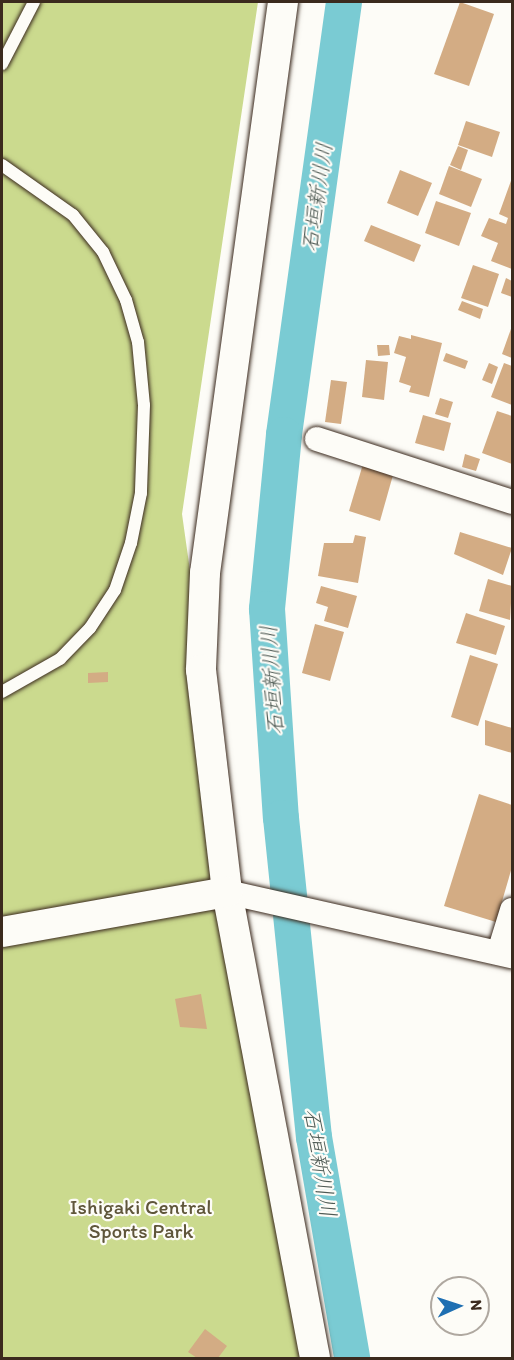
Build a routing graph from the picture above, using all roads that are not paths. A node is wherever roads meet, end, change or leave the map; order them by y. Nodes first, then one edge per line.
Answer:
1 (34, 2) edge
2 (283, 2) edge
3 (2, 64) edge
4 (2, 165) edge
5 (317, 439) dead end
6 (513, 502) edge
7 (2, 692) edge
8 (227, 892) junction
9 (513, 910) edge
10 (2, 932) edge
11 (506, 954) edge
12 (315, 1359) edge

1 - 3 lane
2 - 8 street
4 - 7 lane
5 - 6 street
8 - 10 street
8 - 11 street
8 - 12 street
9 - 11 street

